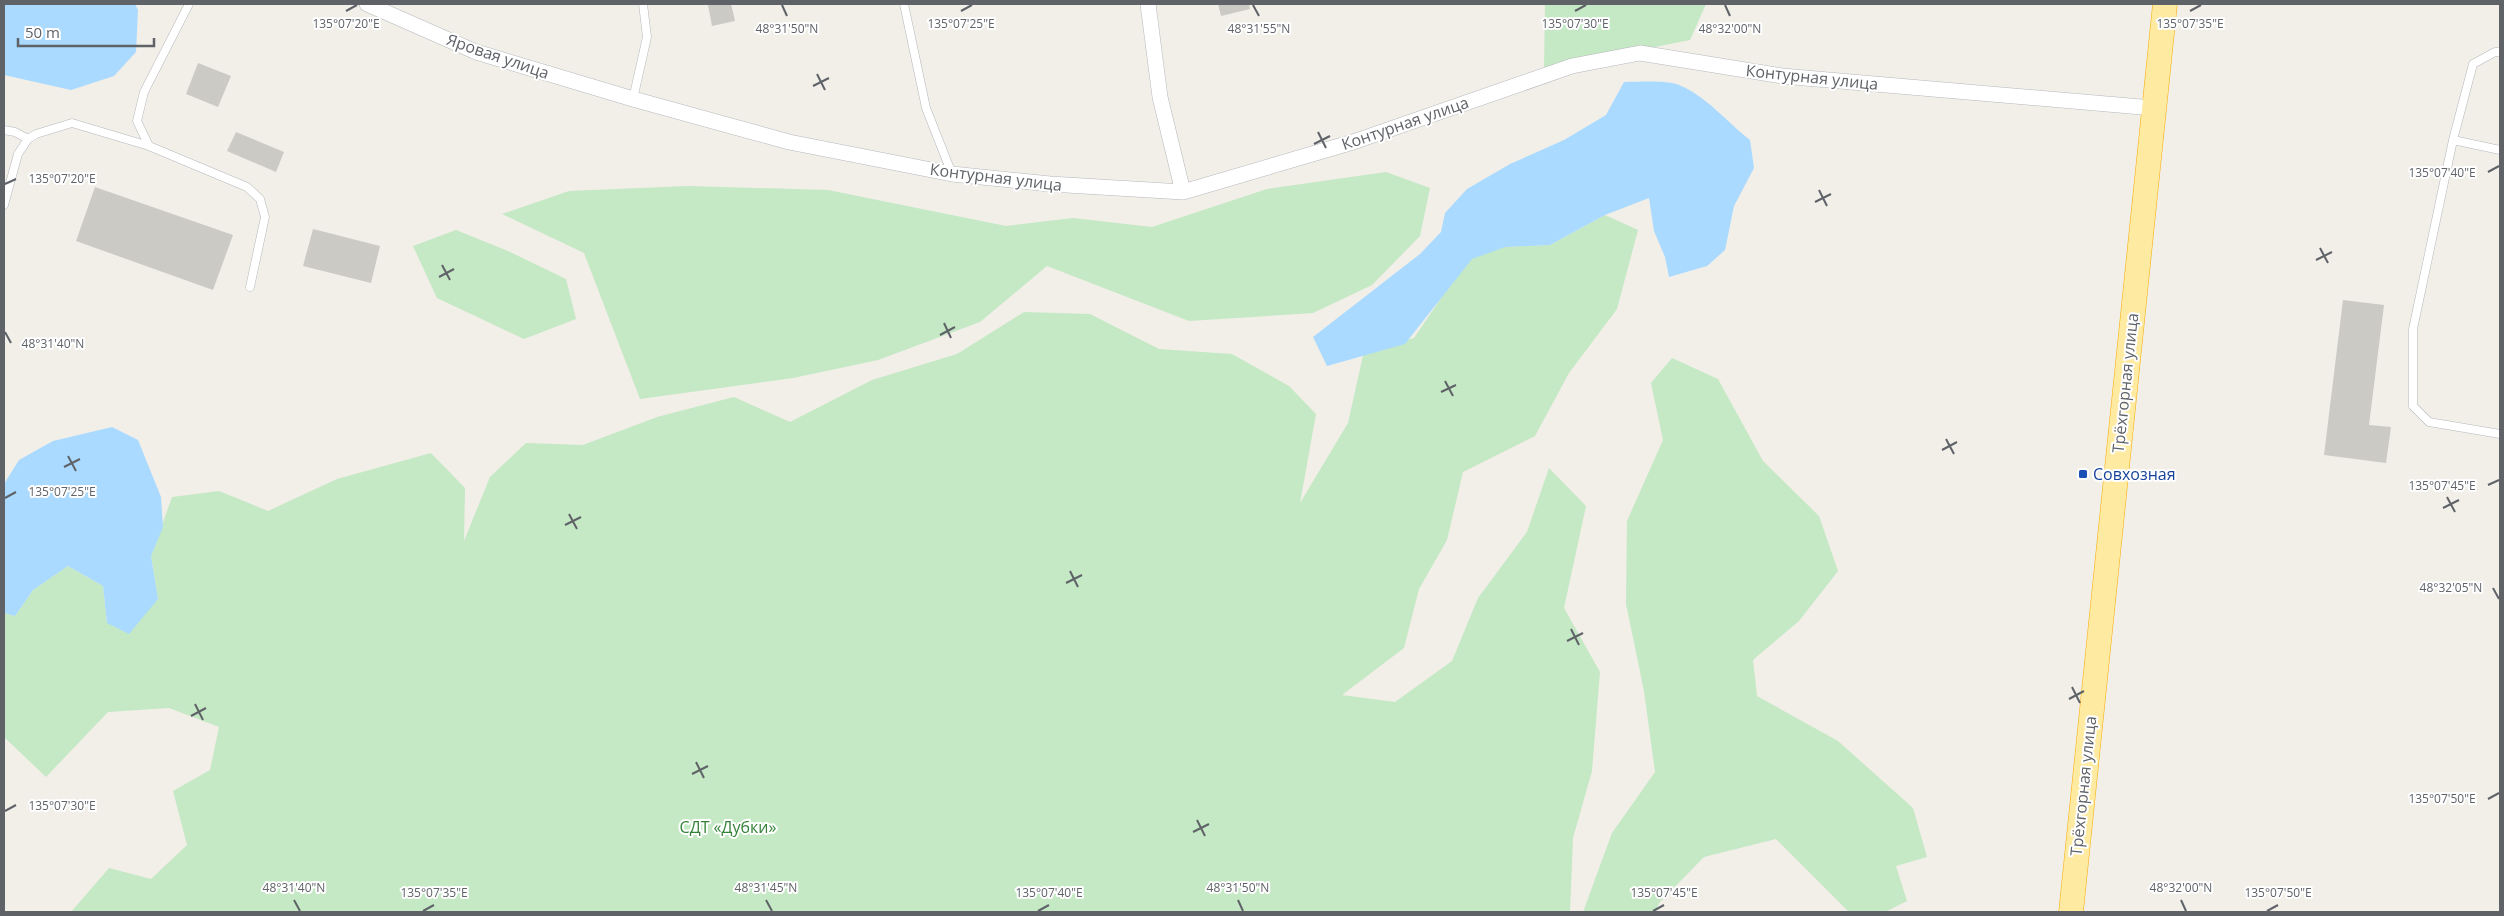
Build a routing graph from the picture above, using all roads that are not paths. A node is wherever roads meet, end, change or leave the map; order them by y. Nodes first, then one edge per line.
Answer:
1 (189, 4) edge
2 (367, 4) edge
3 (643, 4) edge
4 (904, 4) edge
5 (1148, 4) edge
6 (2165, 4) edge
7 (2500, 52) edge
8 (633, 99) junction
9 (2153, 108) junction
10 (4, 130) edge
11 (28, 139) junction
12 (2453, 140) junction
13 (149, 146) junction
14 (2500, 150) edge
15 (952, 174) junction
16 (1183, 192) junction
17 (4, 204) edge
18 (250, 287) dead end
19 (2500, 434) edge
20 (2070, 912) edge

1 - 13 lane
2 - 8 street, Яровая улица
3 - 8 lane
4 - 15 lane
5 - 16 street
6 - 9 highway, Трёхгорная улица
7 - 12 lane
8 - 15 street, Контурная улица
9 - 16 street, Контурная улица
9 - 20 highway, Трёхгорная улица
10 - 11 lane
11 - 13 lane
11 - 17 lane
12 - 14 lane
12 - 19 lane
13 - 18 lane
15 - 16 street, Контурная улица

